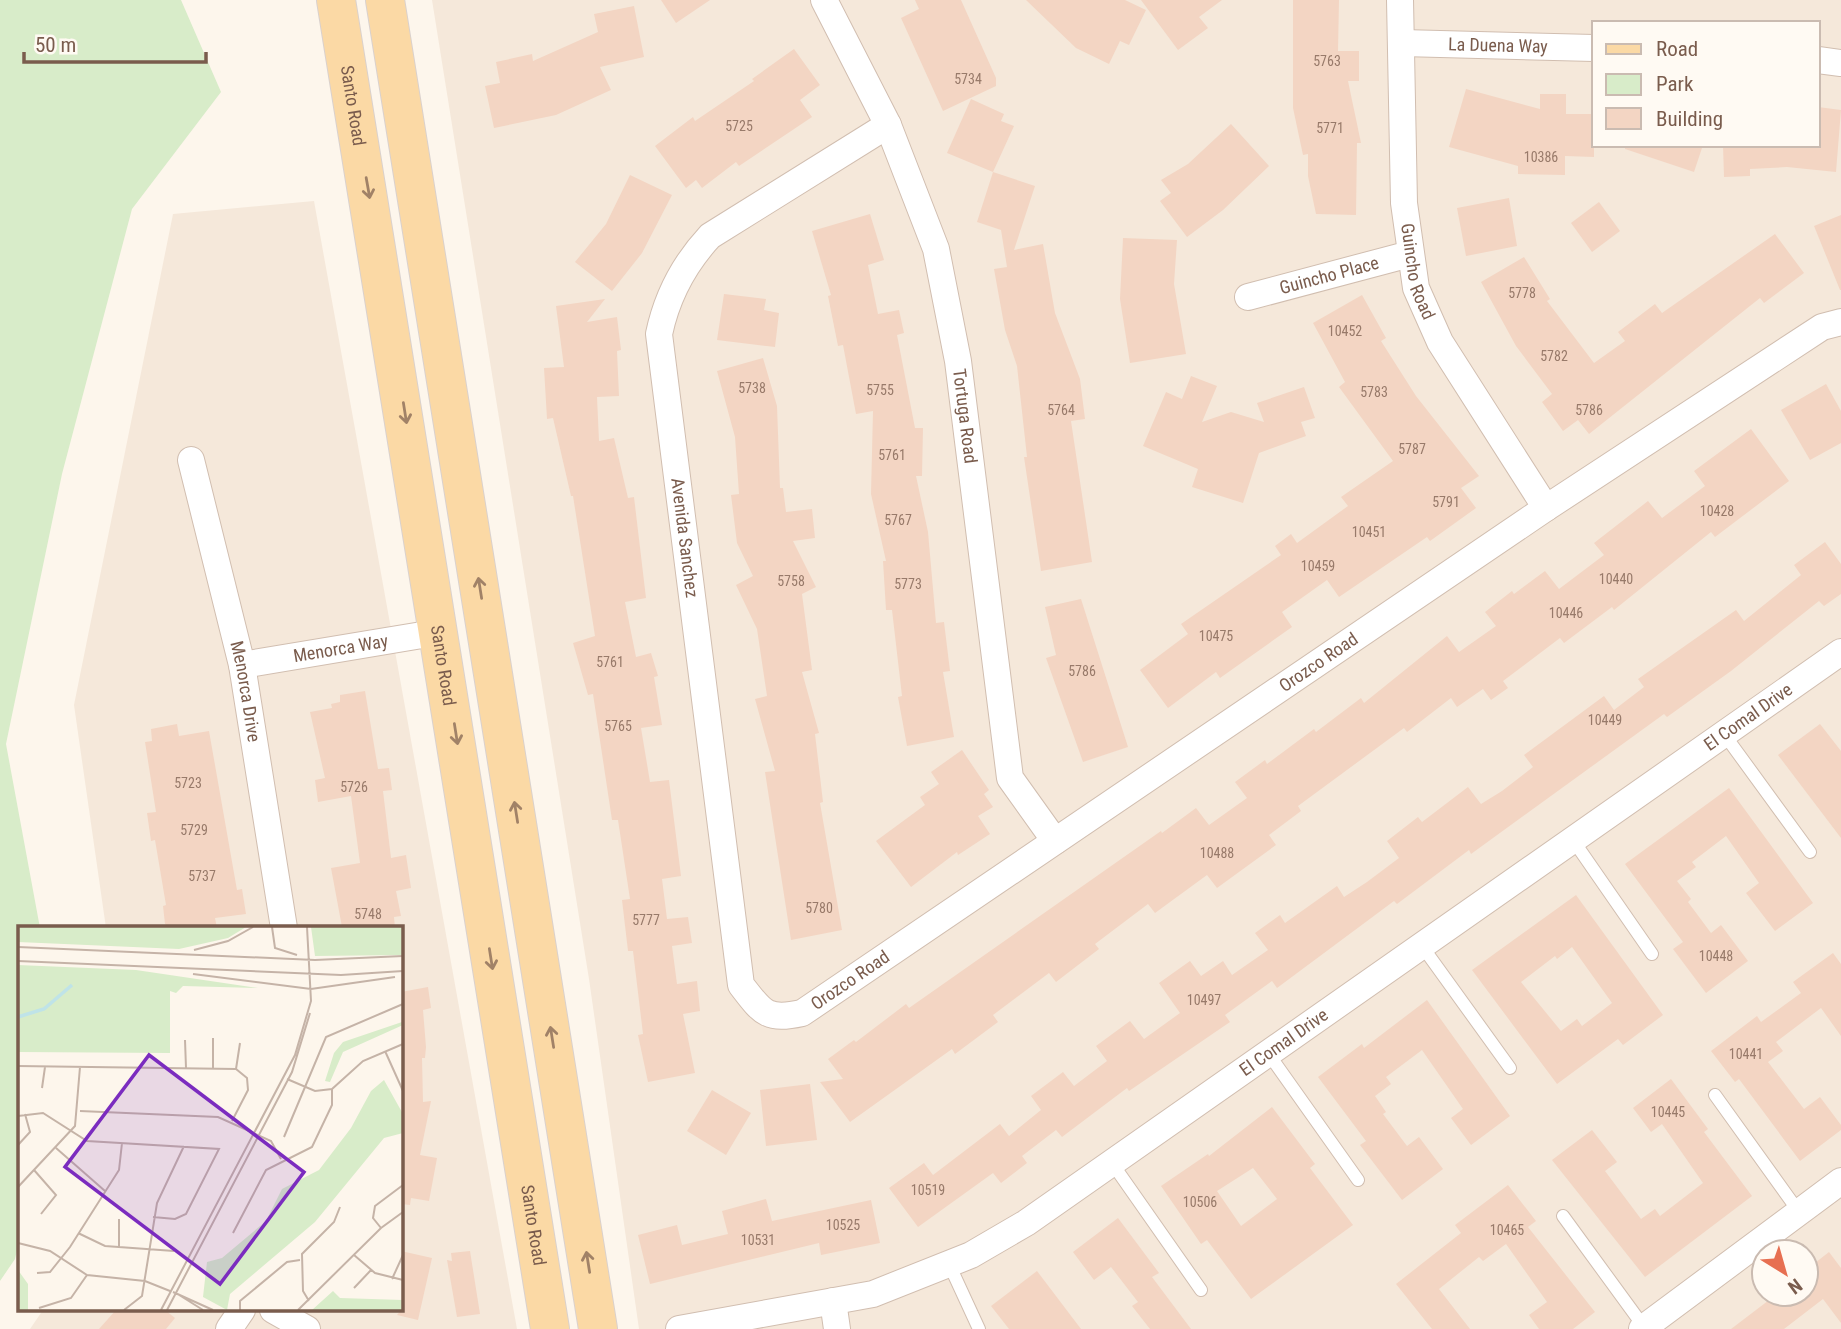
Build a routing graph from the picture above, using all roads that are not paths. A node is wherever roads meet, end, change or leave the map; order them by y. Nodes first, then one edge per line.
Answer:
1 (336, 0) edge
2 (385, 0) edge
3 (824, 0) edge
4 (1400, 0) edge
5 (1402, 43) junction
6 (1592, 48) edge
7 (1820, 60) edge
8 (1841, 63) edge
9 (888, 125) junction
10 (1410, 254) junction
11 (1248, 297) dead end
12 (1841, 322) edge
13 (191, 460) dead end
14 (1546, 508) junction
15 (440, 632) junction
16 (1841, 652) edge
17 (242, 665) junction
18 (1724, 734) junction
19 (1573, 840) junction
20 (1055, 841) junction
21 (1810, 852) dead end
22 (284, 926) edge
23 (1422, 946) junction
24 (1652, 954) dead end
25 (802, 1013) joint
26 (1269, 1053) junction
27 (1510, 1068) dead end
28 (1715, 1095) dead end
29 (1112, 1163) junction
30 (1358, 1180) dead end
31 (1841, 1181) edge
32 (1799, 1212) junction
33 (1563, 1216) dead end
34 (949, 1264) junction
35 (1201, 1290) dead end
36 (833, 1301) junction
37 (241, 1312) edge
38 (277, 1312) edge
39 (1643, 1328) edge
40 (229, 1329) edge
41 (307, 1329) edge
42 (550, 1329) edge
43 (598, 1329) edge
44 (679, 1329) edge
45 (837, 1329) edge
46 (979, 1329) edge

1 -> 15 main road, Santo Road
43 -> 2 main road
3 - 9 street, Tortuga Road
4 - 5 street, Guincho Road
5 - 6 street, La Duena Way
5 - 10 street, Guincho Road
7 - 8 street
9 - 20 street, Tortuga Road
9 - 25 street, Avenida Sanchez
10 - 11 street, Guincho Place
10 - 14 street, Guincho Road
12 - 14 street, Orozco Road
13 - 17 street, Menorca Drive
14 - 20 street, Orozco Road
15 - 17 street, Menorca Way
15 -> 42 main road, Santo Road
16 - 18 street, El Comal Drive
17 - 22 street, Menorca Drive
18 - 19 street, El Comal Drive
18 - 21 lane
19 - 23 street, El Comal Drive
19 - 24 lane
20 - 25 street, Orozco Road
23 - 26 street, El Comal Drive
23 - 27 lane
26 - 29 street, El Comal Drive
26 - 30 lane
28 - 32 lane
29 - 34 street, El Comal Drive
29 - 35 lane
31 - 32 street
32 - 39 street
33 - 39 lane
34 - 36 street, El Comal Drive
34 - 46 lane
36 - 44 street, El Comal Drive
36 - 45 street
37 - 40 street
38 - 41 street

